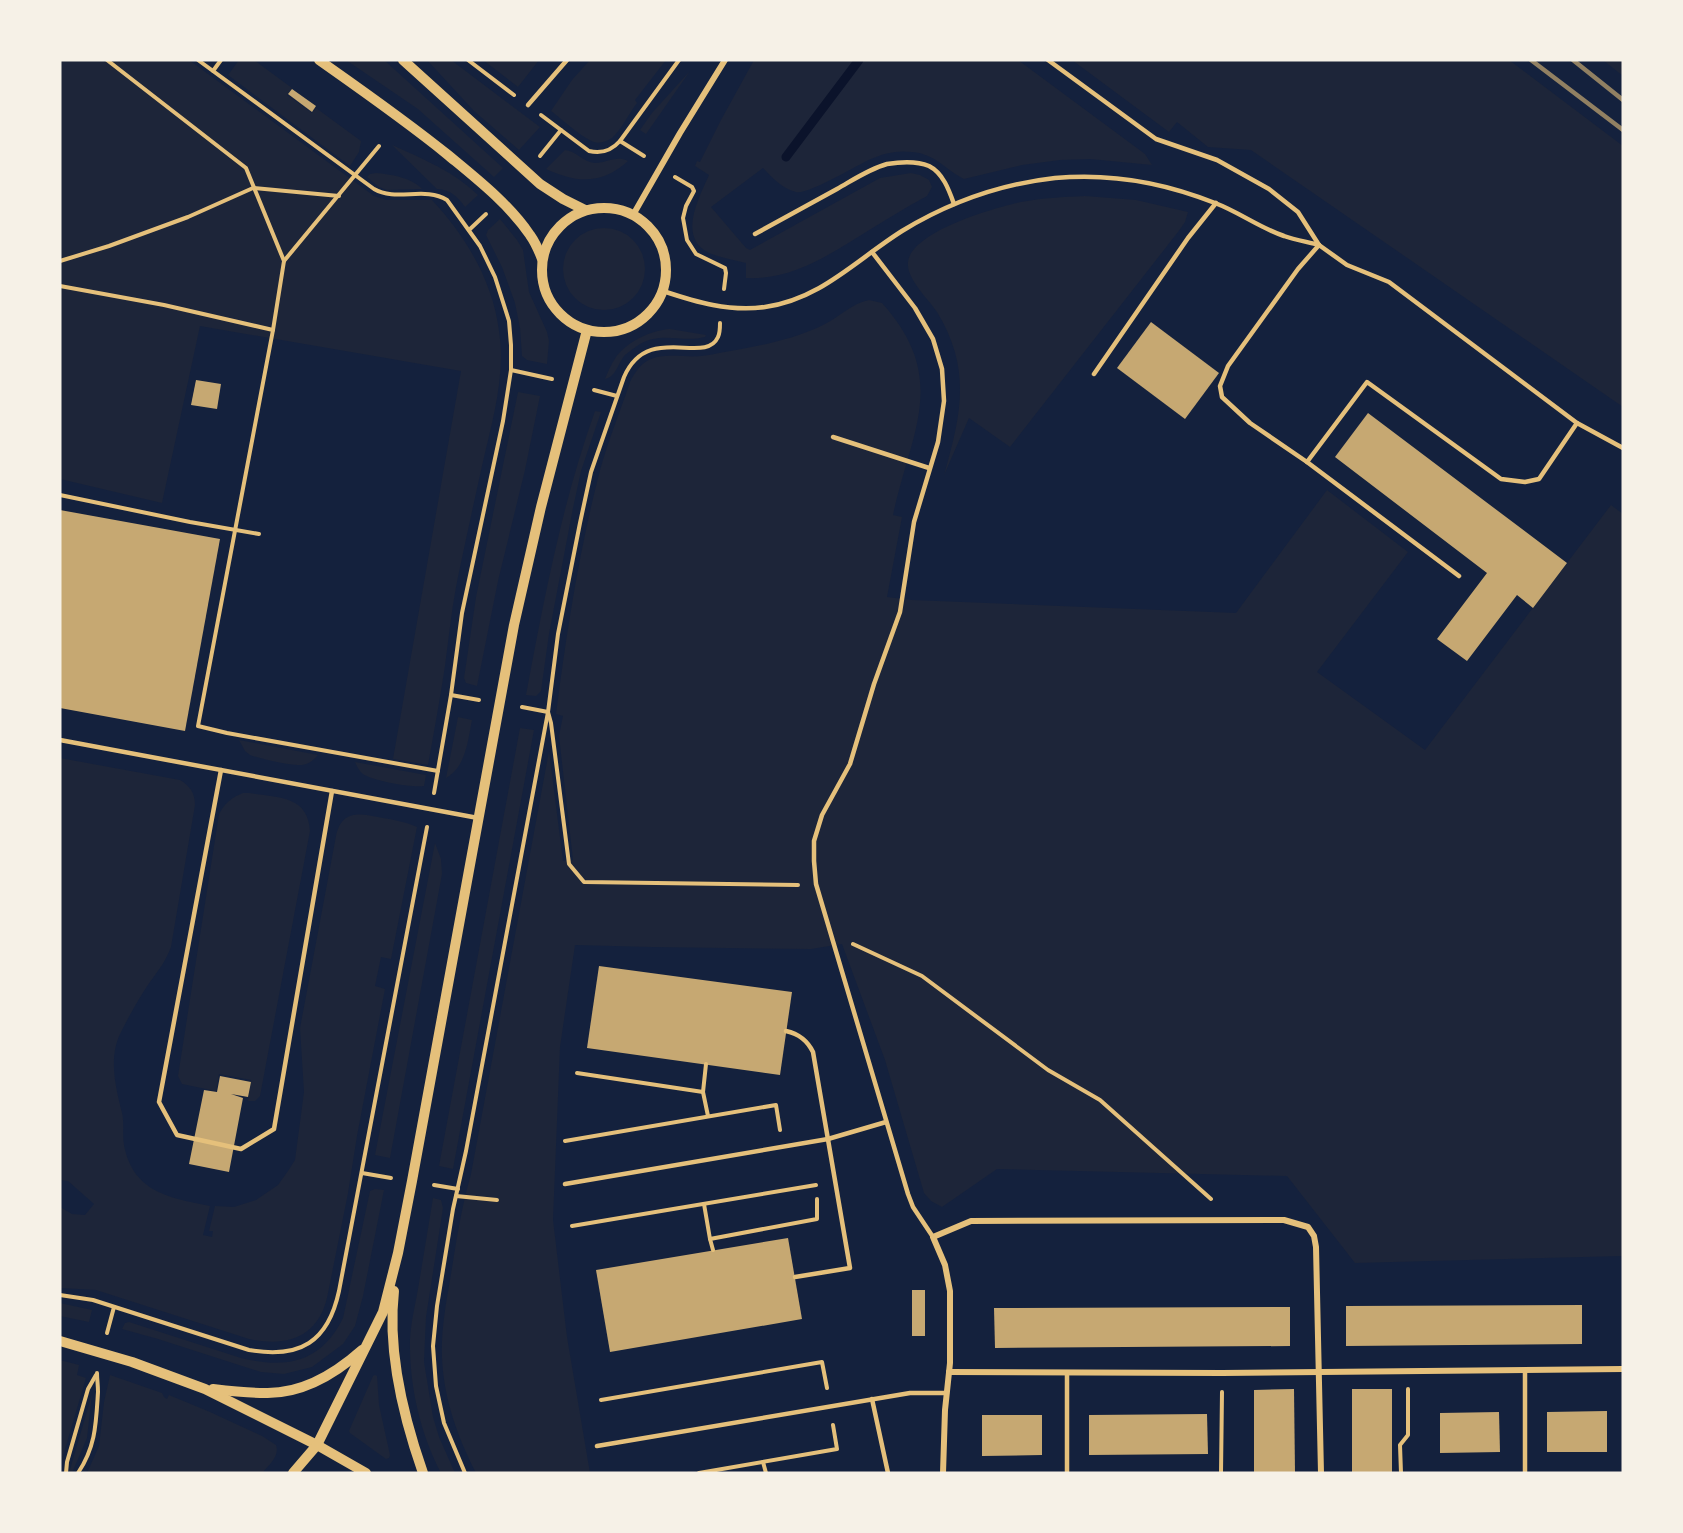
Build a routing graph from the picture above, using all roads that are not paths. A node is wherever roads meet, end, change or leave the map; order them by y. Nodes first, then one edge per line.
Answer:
1 (319, 60) edge
2 (403, 60) edge
3 (567, 60) edge
4 (725, 60) edge
5 (1048, 60) edge
6 (528, 105) road end
7 (1216, 203) junction
8 (954, 204) junction
9 (585, 210) junction
10 (633, 215) junction
11 (755, 234) dead end
12 (1319, 244) junction
13 (872, 252) junction
14 (543, 260) junction
15 (663, 291) junction
16 (586, 330) junction
17 (1094, 374) dead end
18 (1578, 423) junction
19 (833, 437) dead end
20 (1623, 448) edge
21 (1307, 462) junction
22 (929, 468) junction
23 (1460, 576) dead end
24 (60, 740) edge
25 (221, 770) junction
26 (332, 791) junction
27 (478, 818) junction
28 (786, 1031) dead end
29 (886, 1122) junction
30 (828, 1139) junction
31 (565, 1184) dead end
32 (933, 1237) junction
33 (398, 1253) junction
34 (795, 1277) dead end
35 (60, 1341) edge
36 (367, 1346) junction
37 (1623, 1369) edge
38 (1525, 1370) junction
39 (949, 1372) junction
40 (1320, 1372) junction
41 (1066, 1373) junction
42 (205, 1389) junction
43 (947, 1393) junction
44 (872, 1399) junction
45 (317, 1445) junction
46 (597, 1446) dead end
47 (293, 1473) edge
48 (366, 1473) edge
49 (423, 1473) edge
50 (888, 1473) edge
51 (943, 1473) edge
52 (1067, 1473) edge
53 (1321, 1473) edge
54 (1525, 1473) edge

1 - 14 street
2 - 9 street
3 - 6 lane
4 - 10 street
5 - 12 lane
7 - 8 lane
7 - 12 lane
7 - 17 lane
8 - 11 lane
8 - 13 lane
9 - 10 street
9 - 14 street
10 - 15 street
12 - 18 lane
12 - 21 lane
13 - 15 lane
13 - 22 lane
14 - 16 street
15 - 16 street
16 - 27 street
18 - 20 lane
18 - 21 lane
19 - 22 lane
21 - 23 lane
22 - 29 lane
24 - 25 lane
25 - 26 lane
25 - 26 lane
26 - 27 lane
27 - 33 street
28 - 30 lane
29 - 30 lane
29 - 32 lane
30 - 31 lane
30 - 34 lane
32 - 39 street
32 - 40 street
33 - 36 street
33 - 49 street
35 - 42 street
36 - 42 street
36 - 45 street
37 - 38 street
38 - 40 street
38 - 54 lane
39 - 41 street
39 - 43 street
40 - 41 street
40 - 53 street
41 - 52 lane
42 - 45 street
43 - 44 lane
43 - 51 street
44 - 46 lane
44 - 50 lane
45 - 47 street
45 - 48 street

